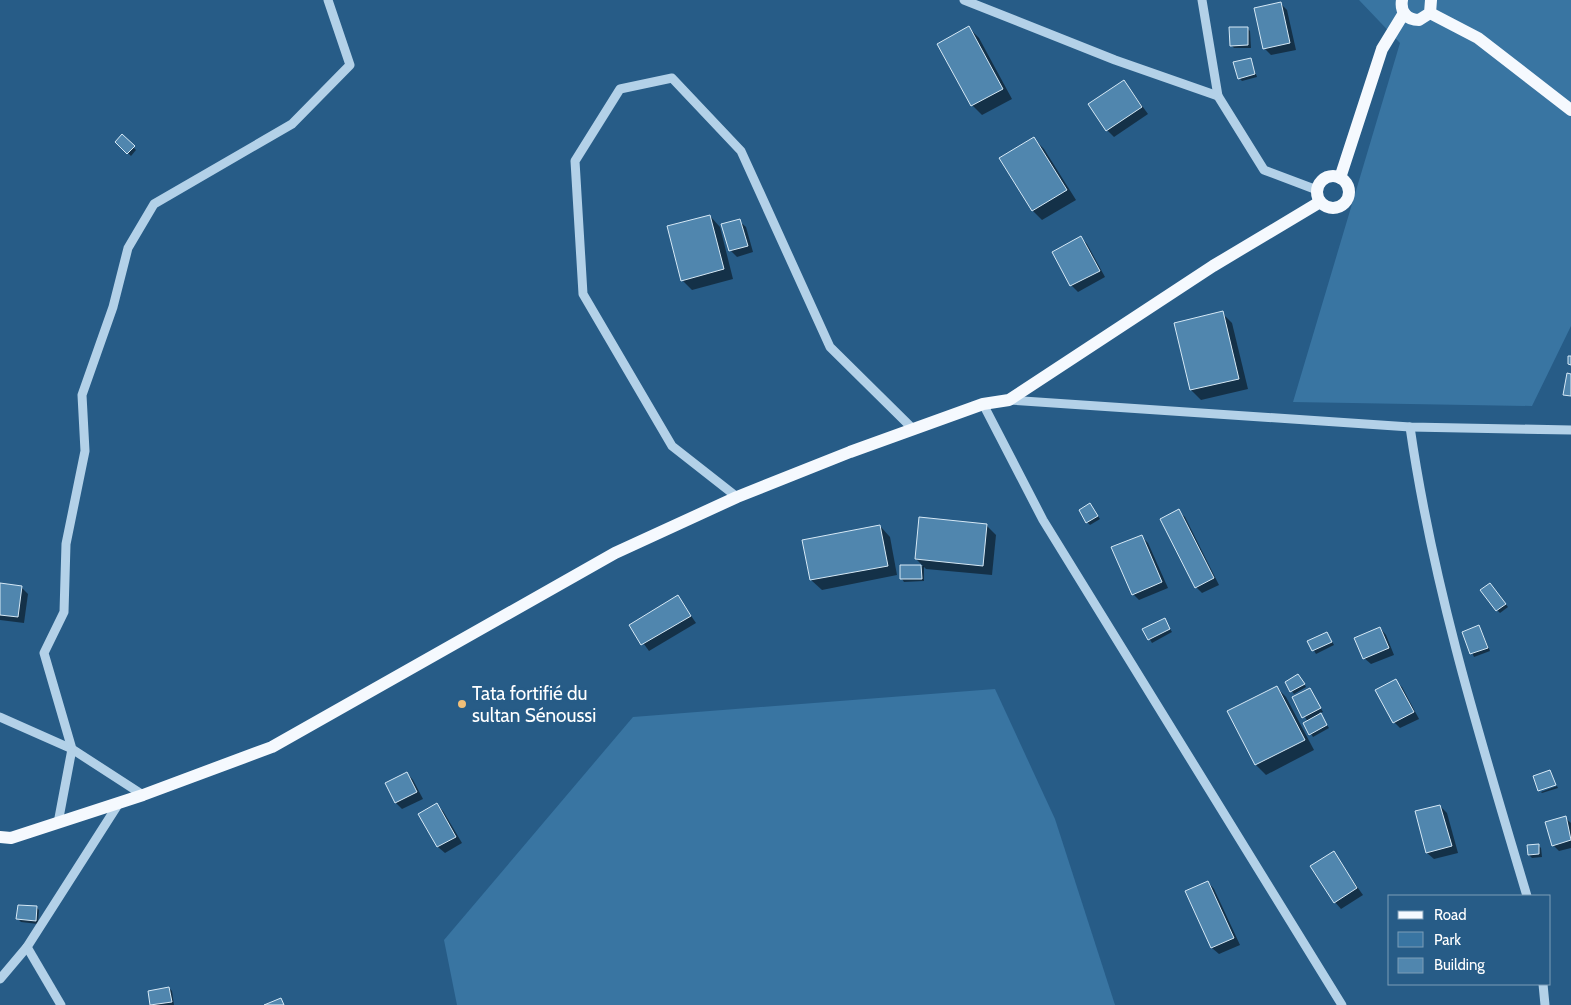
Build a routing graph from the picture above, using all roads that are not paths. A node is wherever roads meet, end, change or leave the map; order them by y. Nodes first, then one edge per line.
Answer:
1 (328, 0) edge
2 (964, 0) edge
3 (1202, 0) edge
4 (1402, 0) edge
5 (1432, 0) edge
6 (1404, 13) junction
7 (1430, 13) junction
8 (1218, 96) junction
9 (1571, 110) edge
10 (1340, 178) junction
11 (1319, 196) junction
12 (1009, 400) junction
13 (983, 404) junction
14 (1410, 427) junction
15 (914, 429) junction
16 (1571, 430) edge
17 (738, 497) junction
18 (0, 717) edge
19 (72, 750) junction
20 (143, 795) junction
21 (119, 803) junction
22 (58, 823) junction
23 (0, 838) edge
24 (1527, 895) edge
25 (27, 947) junction
26 (0, 979) edge
27 (1543, 985) edge
28 (61, 1005) edge
29 (1342, 1005) edge
30 (1545, 1005) edge

1 - 19 street
2 - 8 street
3 - 8 street
4 - 6 main road
5 - 7 main road
6 - 7 main road
6 - 10 main road
7 - 9 main road
8 - 11 street
10 - 11 main road
10 - 11 main road
11 - 12 main road
12 - 13 main road
12 - 14 street
13 - 15 main road
13 - 29 street
14 - 16 street
14 - 24 street
15 - 17 main road
15 - 17 street
17 - 20 main road
18 - 19 street
19 - 20 street
19 - 22 street
20 - 21 main road
21 - 22 main road
21 - 25 street
22 - 23 main road
25 - 26 street
25 - 28 street
27 - 30 street

